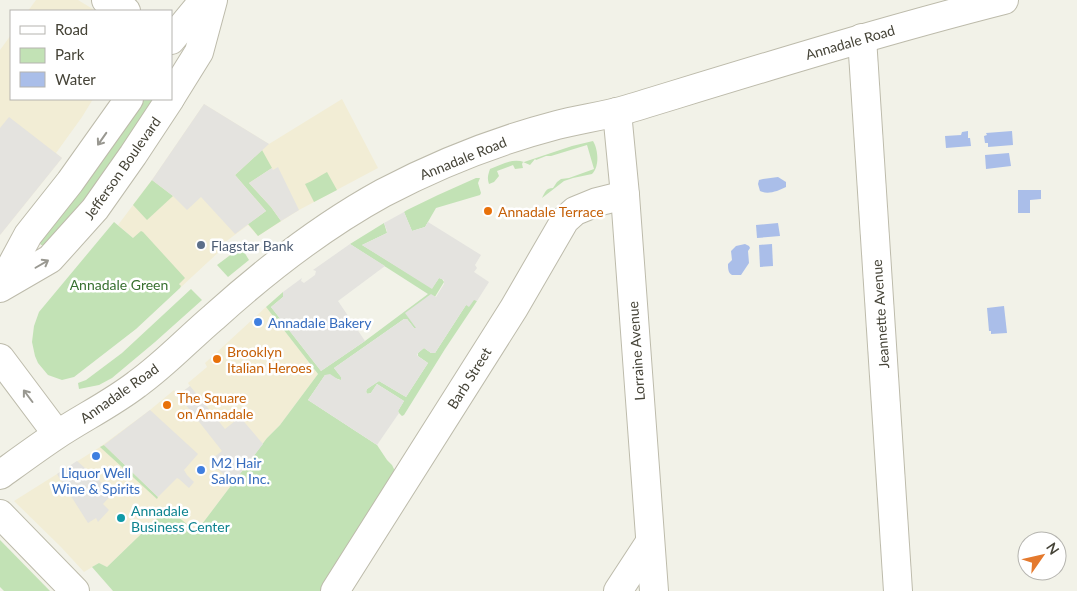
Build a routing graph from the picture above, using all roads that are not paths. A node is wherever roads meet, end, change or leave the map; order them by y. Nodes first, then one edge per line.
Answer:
1 (106, 0) edge
2 (204, 0) edge
3 (214, 0) edge
4 (1004, 0) edge
5 (124, 10) edge
6 (172, 38) edge
7 (862, 38) junction
8 (199, 52) junction
9 (172, 96) edge
10 (128, 100) edge
11 (170, 100) edge
12 (617, 112) junction
13 (625, 195) junction
14 (0, 288) edge
15 (0, 358) edge
16 (57, 434) junction
17 (0, 475) edge
18 (0, 514) edge
19 (650, 542) junction
20 (75, 591) edge
21 (335, 591) edge
22 (618, 591) edge
23 (654, 591) edge
24 (898, 591) edge

1 - 5 street
2 - 6 street
3 - 8 street, Jefferson Boulevard
4 - 7 street, Annadale Road
6 - 8 street
7 - 12 street, Annadale Road
7 - 24 street, Jeannette Avenue
8 - 9 street, Jefferson Boulevard
10 -> 14 street, Jefferson Boulevard
14 -> 11 street, Jefferson Boulevard
12 - 13 street, Lorraine Avenue
12 - 16 street, Annadale Road
13 - 19 street, Lorraine Avenue
13 - 21 street, Barb Street
16 -> 15 street
16 - 17 street, Annadale Road
18 - 20 street
19 - 22 street
19 - 23 street, Lorraine Avenue

